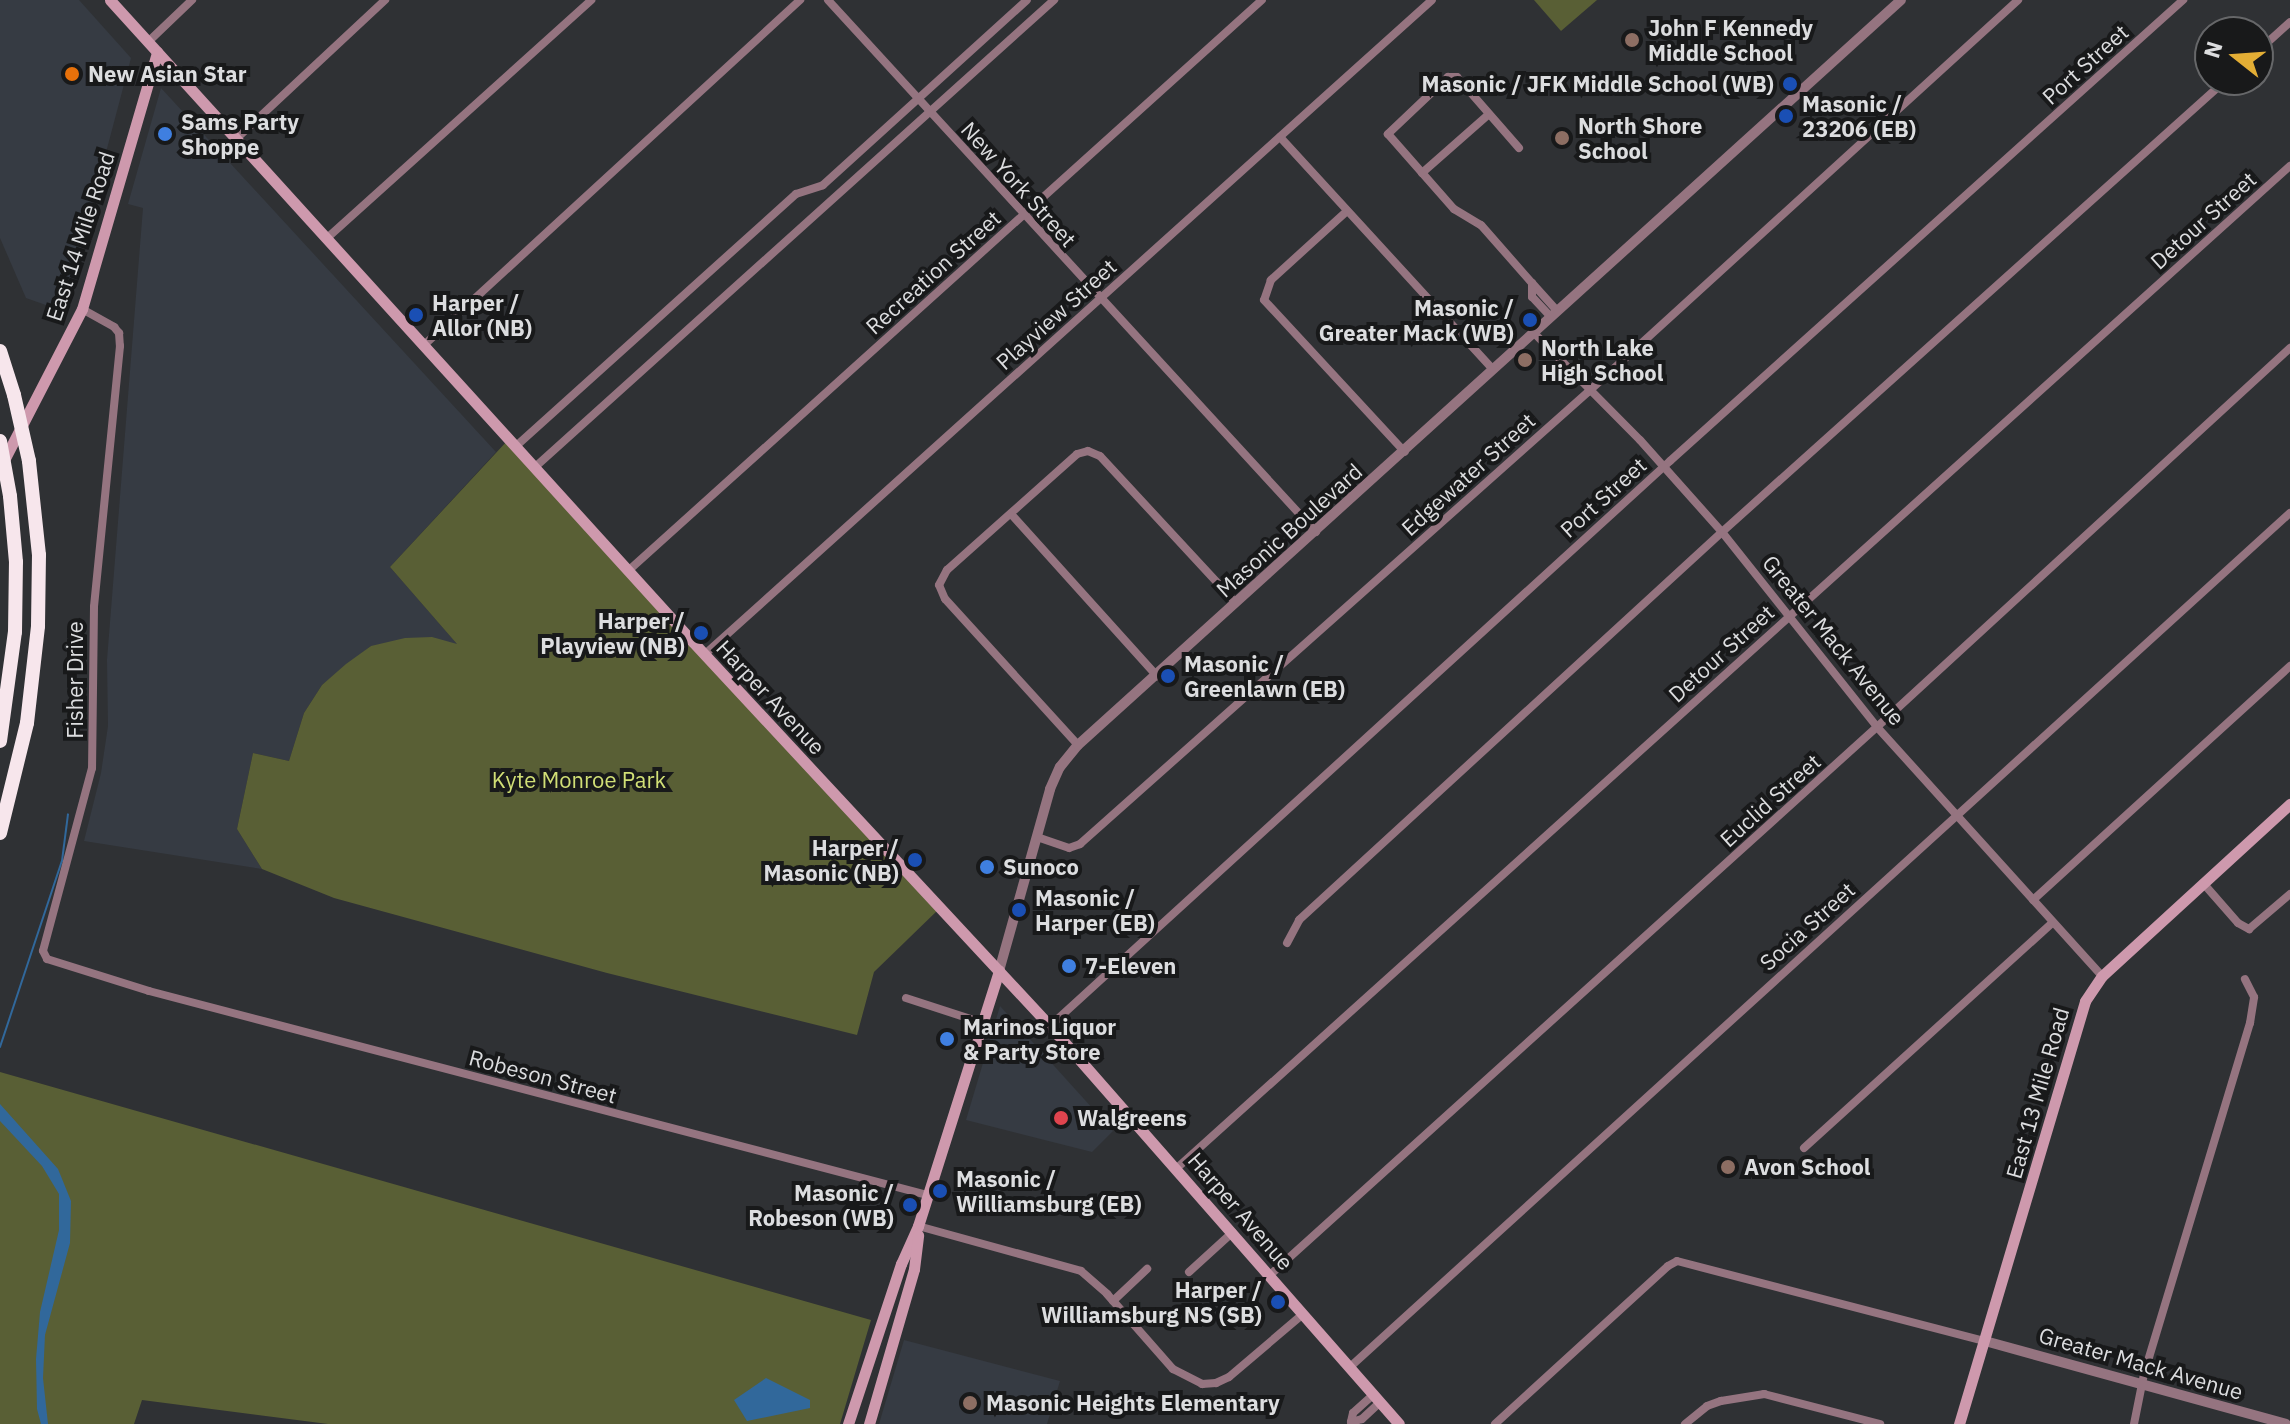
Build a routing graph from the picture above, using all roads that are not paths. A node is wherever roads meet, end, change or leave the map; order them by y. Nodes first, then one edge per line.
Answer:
1 (110, 0) edge
2 (192, 0) edge
3 (385, 0) edge
4 (591, 0) edge
5 (800, 0) edge
6 (828, 0) edge
7 (1027, 0) edge
8 (1054, 0) edge
9 (1262, 0) edge
10 (1432, 0) edge
11 (1901, 0) edge
12 (2018, 0) edge
13 (2183, 0) edge
14 (2290, 22) edge
15 (2274, 36) edge
16 (148, 42) junction
17 (157, 52) junction
18 (2208, 96) edge
19 (917, 99) junction
20 (930, 112) junction
21 (1489, 114) junction
22 (1280, 137) junction
23 (236, 139) junction
24 (1519, 148) dead end
25 (2290, 166) edge
26 (1422, 173) junction
27 (1347, 211) junction
28 (1023, 216) junction
29 (326, 239) junction
30 (1100, 299) junction
31 (82, 309) junction
32 (1553, 313) junction
33 (1533, 332) junction
34 (423, 346) junction
35 (2290, 348) edge
36 (0, 351) edge
37 (1492, 368) junction
38 (1588, 392) junction
39 (0, 441) edge
40 (515, 447) junction
41 (1405, 452) junction
42 (1664, 466) junction
43 (0, 468) edge
44 (534, 468) junction
45 (2290, 513) edge
46 (1012, 515) junction
47 (1316, 532) junction
48 (1722, 532) junction
49 (628, 571) junction
50 (1236, 603) junction
51 (1791, 614) junction
52 (704, 655) junction
53 (2290, 666) edge
54 (1157, 676) junction
55 (1877, 727) junction
56 (0, 741) edge
57 (1078, 745) junction
58 (2290, 804) edge
59 (1956, 816) junction
60 (0, 833) edge
61 (1037, 837) junction
62 (2203, 883) junction
63 (2290, 894) edge
64 (2033, 900) junction
65 (2053, 922) junction
66 (1287, 943) dead end
67 (999, 971) junction
68 (2102, 976) junction
69 (2245, 979) dead end
70 (149, 991) joint
71 (906, 998) dead end
72 (980, 1022) junction
73 (1050, 1026) junction
74 (1804, 1148) dead end
75 (1177, 1168) junction
76 (927, 1195) junction
77 (918, 1226) junction
78 (1233, 1232) junction
79 (1147, 1269) dead end
80 (1189, 1272) dead end
81 (1270, 1275) junction
82 (1113, 1301) junction
83 (1303, 1314) junction
84 (877, 1329) junction
85 (897, 1331) junction
86 (1985, 1341) junction
87 (1350, 1367) junction
88 (883, 1376) junction
89 (2144, 1385) junction
90 (859, 1387) junction
91 (1377, 1398) junction
92 (851, 1420) edge
93 (1844, 1420) edge
94 (1352, 1423) edge
95 (869, 1424) edge
96 (1399, 1424) edge
97 (1495, 1424) edge
98 (1685, 1424) edge
99 (1880, 1424) edge
100 (1959, 1424) edge
101 (2134, 1424) edge
102 (2286, 1424) edge

1 - 16 main road, Harper Avenue
2 - 16 street
3 - 23 street
4 - 29 street
5 - 34 street
6 - 19 street, New York Street
7 - 19 street
8 - 20 street
9 - 28 street, Recreation Street
10 - 22 street, Playview Street
11 - 32 street, Masonic Boulevard
12 - 38 street, Edgewater Street
13 - 42 street, Port Street
14 - 15 street
16 - 17 main road, Harper Avenue
17 - 23 main road, Harper Avenue
17 - 31 main road, East 14 Mile Road
18 - 48 street
19 - 20 street, New York Street
19 - 40 street
20 - 28 street, New York Street
20 - 44 street
21 - 24 street
21 - 26 street
21 - 26 street
22 - 27 street
22 - 30 street, Playview Street
23 - 29 main road, Harper Avenue
25 - 51 street, Detour Street
26 - 32 street
27 - 37 street
27 - 41 street
28 - 30 street, New York Street
28 - 49 street, Recreation Street
29 - 34 main road, Harper Avenue
30 - 47 street, New York Street
30 - 52 street, Playview Street
31 - 43 main road, East 14 Mile Road
31 - 70 street, Fisher Drive
32 - 33 street, Masonic Boulevard
33 - 37 street, Masonic Boulevard
33 - 38 street, Greater Mack Avenue
34 - 40 main road, Harper Avenue
35 - 55 street, Euclid Street
36 - 60 highway, bridge
37 - 41 street, Masonic Boulevard
38 - 42 street, Greater Mack Avenue
38 - 61 street, Edgewater Street
39 - 56 highway, bridge
40 - 44 main road, Harper Avenue
41 - 47 street, Masonic Boulevard
42 - 48 street, Greater Mack Avenue
42 - 73 street, Port Street
44 - 49 main road, Harper Avenue
45 - 59 street, Socia Street
46 - 50 street
46 - 54 street
46 - 57 street
47 - 50 street, Masonic Boulevard
48 - 51 street, Greater Mack Avenue
48 - 66 street
49 - 52 main road, Harper Avenue
50 - 54 street, Masonic Boulevard
51 - 55 street, Greater Mack Avenue
51 - 75 street, Detour Street
52 - 67 main road, Harper Avenue
53 - 64 street
54 - 57 street, Masonic Boulevard
55 - 59 street, Greater Mack Avenue
55 - 81 street, Euclid Street
57 - 61 street, Masonic Boulevard
58 - 62 main road, East 13 Mile Road
59 - 64 street, Greater Mack Avenue
59 - 87 street, Socia Street
61 - 67 street, Masonic Boulevard
62 - 63 street
62 - 68 main road, East 13 Mile Road
64 - 65 street, Greater Mack Avenue
65 - 68 street, Greater Mack Avenue
65 - 74 street
67 - 72 main road, Masonic Boulevard
67 - 73 main road, Harper Avenue
68 - 86 main road, East 13 Mile Road
69 - 89 street
70 - 76 street, Robeson Street
71 - 72 street
72 - 76 main road, Masonic Boulevard
73 - 75 main road, Harper Avenue
75 - 78 main road, Harper Avenue
76 - 77 main road, Masonic Boulevard
77 - 82 street
77 - 84 main road, Masonic Boulevard
77 - 85 main road, Masonic Boulevard
78 - 80 street
78 - 81 main road, Harper Avenue
79 - 82 street
81 - 83 main road, Harper Avenue
82 - 83 street
83 - 87 main road, Harper Avenue
84 - 85 main road
84 - 90 main road, Masonic Boulevard
85 - 88 main road, Masonic Boulevard
86 - 89 street, Greater Mack Avenue
86 - 97 street
86 - 100 main road, East 13 Mile Road
87 - 91 main road, Harper Avenue
88 - 90 main road
88 - 95 main road, Masonic Boulevard
89 - 101 street
89 - 102 street, Greater Mack Avenue
90 - 92 main road, Masonic Boulevard
91 - 94 street
91 - 96 main road, Harper Avenue
93 - 98 street
93 - 99 street

